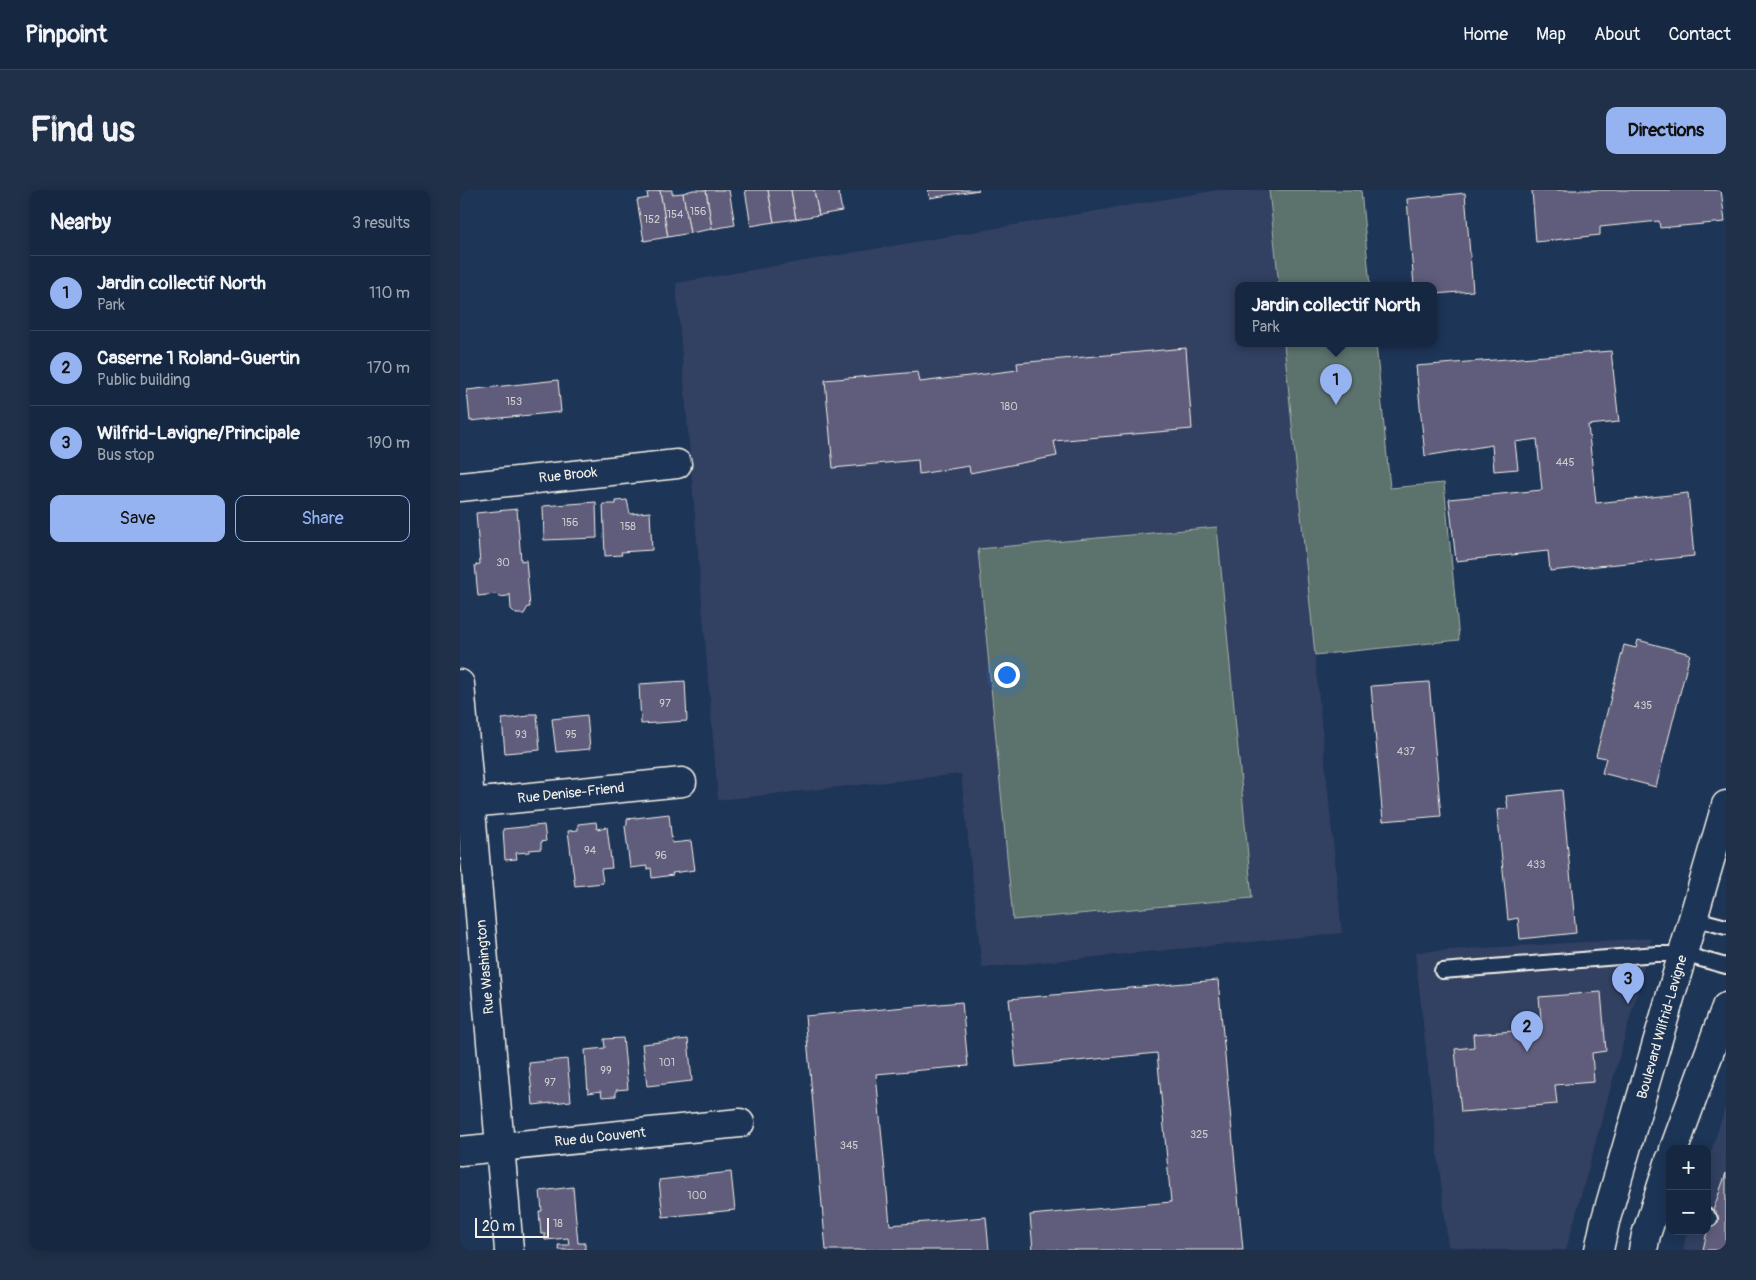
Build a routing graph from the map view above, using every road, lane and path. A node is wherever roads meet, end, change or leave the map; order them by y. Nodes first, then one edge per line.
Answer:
1 (676, 464) dead end
2 (460, 486) edge
3 (460, 684) edge
4 (682, 782) dead end
5 (466, 804) edge
6 (1726, 805) edge
7 (1692, 918) junction
8 (1726, 927) edge
9 (1683, 954) junction
10 (1726, 966) edge
11 (1442, 971) dead end
12 (1726, 1007) edge
13 (740, 1124) dead end
14 (1675, 1145) edge
15 (500, 1146) junction
16 (460, 1151) edge
17 (1665, 1190) edge
18 (509, 1250) edge
19 (1599, 1250) edge
20 (1643, 1250) edge

1 - 2 street, Rue Brook
3 - 5 street, Rue Washington
4 - 5 street, Rue Denise-Friend
5 - 15 street, Rue Washington
6 - 7 street, Boulevard Wilfrid-Lavigne
7 - 8 lane
7 - 9 street, Boulevard Wilfrid-Lavigne
9 - 10 lane
9 - 11 lane
9 - 19 street, Boulevard Wilfrid-Lavigne
12 - 14 street
13 - 15 street, Rue du Couvent
15 - 16 street, Rue du Couvent
15 - 18 street, Rue Washington
17 - 20 street

